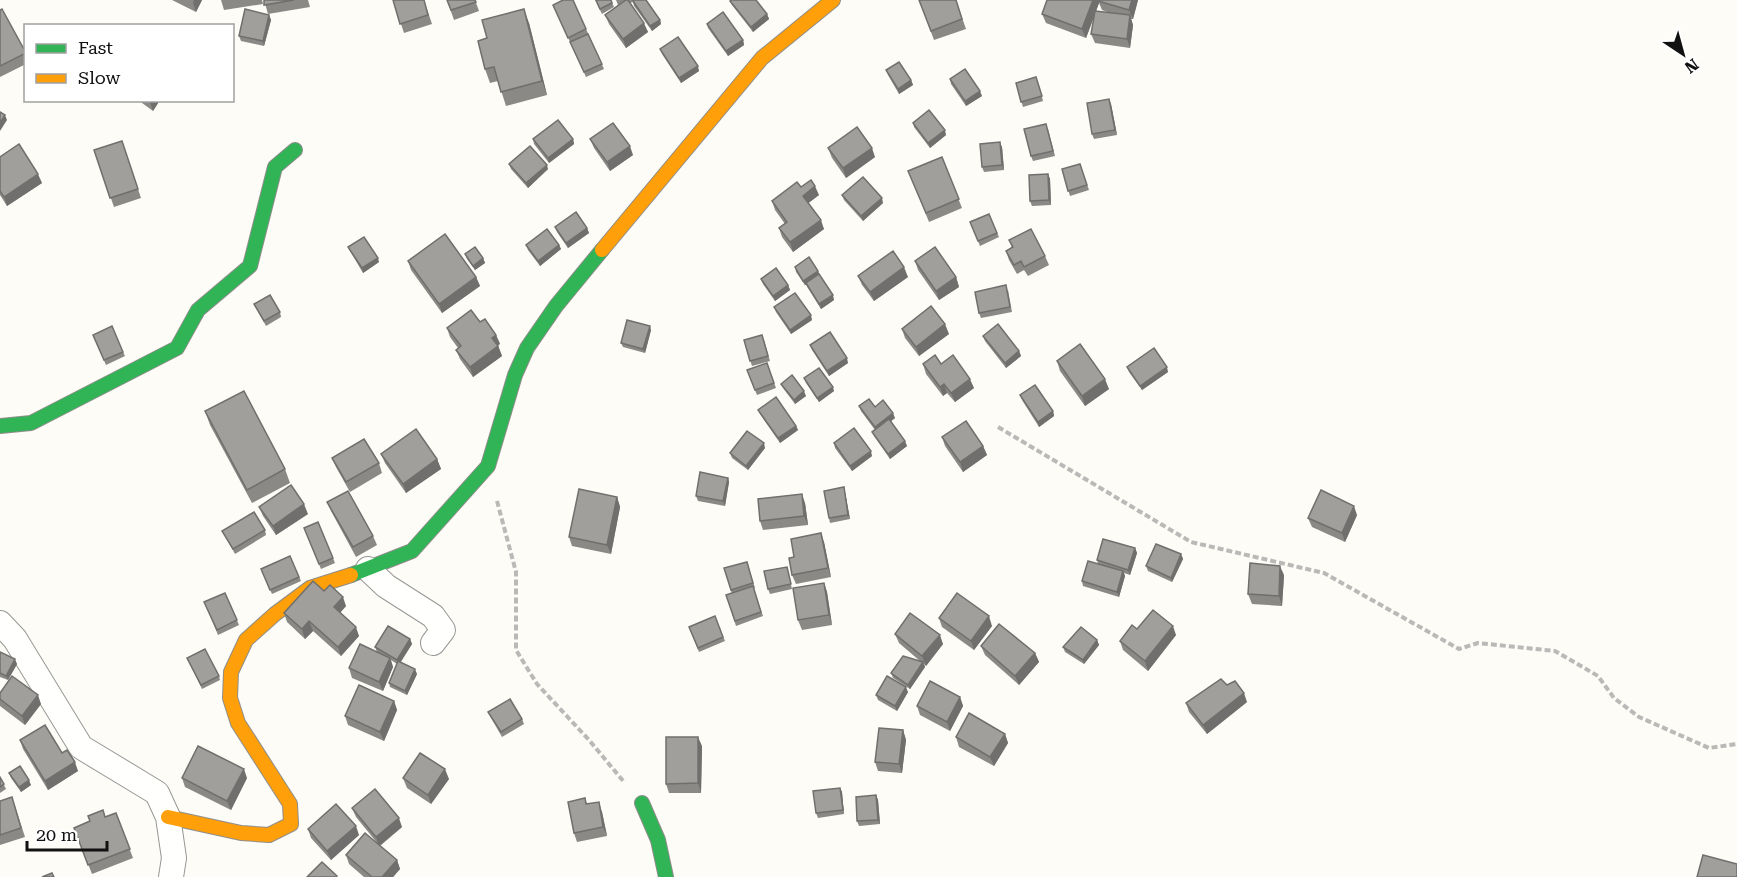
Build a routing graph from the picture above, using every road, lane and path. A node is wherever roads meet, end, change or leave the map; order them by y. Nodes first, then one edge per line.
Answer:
1 (833, 0) edge
2 (295, 150) dead end
3 (0, 426) edge
4 (998, 427) dead end
5 (488, 466) junction
6 (368, 569) junction
7 (0, 623) edge
8 (433, 643) dead end
9 (1737, 744) edge
10 (642, 803) joint
11 (168, 817) junction
12 (171, 877) edge
13 (666, 877) edge

1 - 5 street
2 - 3 street
4 - 9 path
5 - 6 street
5 - 10 path
6 - 8 street
6 - 11 street
7 - 11 street
10 - 13 street
11 - 12 street

